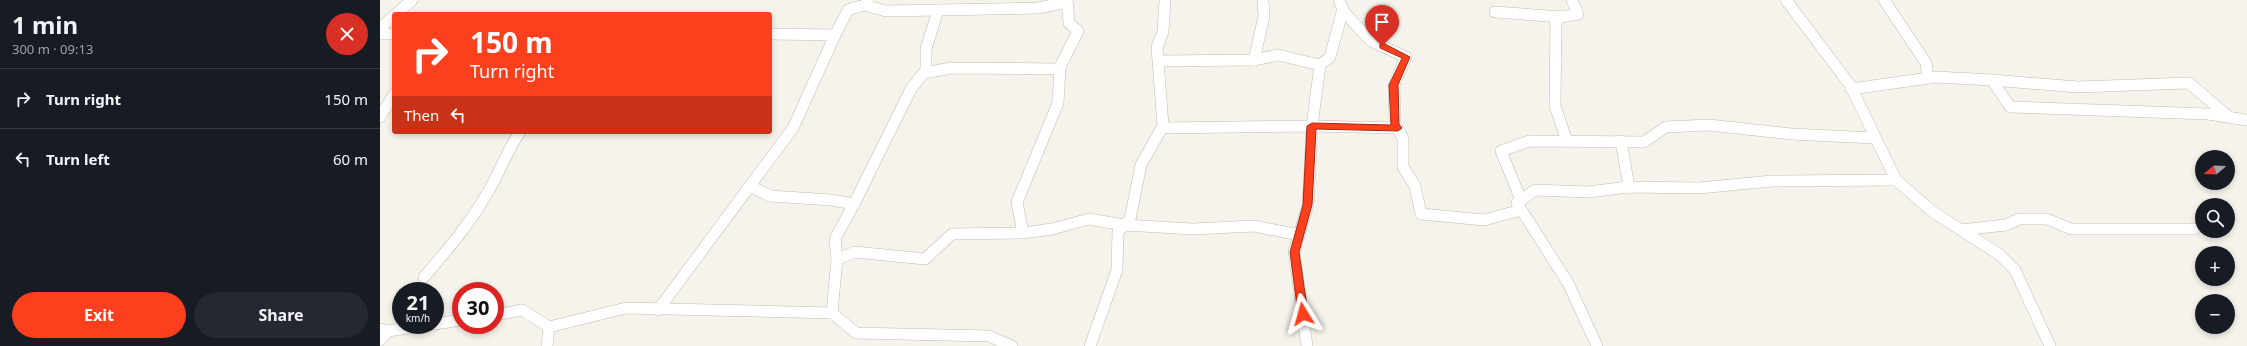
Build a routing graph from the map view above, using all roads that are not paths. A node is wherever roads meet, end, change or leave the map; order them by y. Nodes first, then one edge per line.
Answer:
1 (412, 0) edge
2 (1165, 0) edge
3 (1264, 0) edge
4 (1572, 0) edge
5 (1786, 0) edge
6 (1884, 0) edge
7 (1067, 1) edge
8 (866, 2) edge
9 (1341, 5) edge
10 (938, 10) junction
11 (398, 12) edge
12 (1495, 12) dead end
13 (1562, 17) junction
14 (392, 18) edge
15 (380, 28) edge
16 (380, 34) edge
17 (392, 34) edge
18 (772, 34) edge
19 (835, 35) junction
20 (1254, 60) junction
21 (1159, 61) junction
22 (1320, 64) junction
23 (1060, 70) junction
24 (924, 73) junction
25 (1928, 78) junction
26 (1992, 80) junction
27 (1852, 88) junction
28 (390, 103) edge
29 (380, 117) edge
30 (2230, 117) junction
31 (2247, 120) edge
32 (1312, 126) junction
33 (1162, 128) junction
34 (1398, 128) junction
35 (519, 134) edge
36 (1874, 138) junction
37 (1567, 141) junction
38 (1621, 141) junction
39 (1896, 180) junction
40 (750, 186) junction
41 (1628, 187) junction
42 (854, 204) junction
43 (1521, 205) junction
44 (1124, 225) junction
45 (2194, 228) dead end
46 (1961, 230) junction
47 (1023, 232) junction
48 (1299, 235) junction
49 (837, 259) junction
50 (424, 277) dead end
51 (658, 310) junction
52 (504, 313) edge
53 (832, 314) junction
54 (549, 327) junction
55 (547, 346) edge
56 (1012, 346) edge
57 (1090, 346) edge
58 (1307, 346) edge
59 (1597, 346) edge
60 (2050, 346) edge

1 - 11 street
2 - 21 street
3 - 20 street
4 - 13 street
5 - 27 street
6 - 25 street
7 - 10 street
7 - 23 street
8 - 10 street
8 - 19 street
9 - 22 street
9 - 34 street
10 - 24 street
12 - 13 street
13 - 37 street
14 - 15 street
16 - 17 street
18 - 19 street
19 - 40 street
20 - 21 street
20 - 22 street
21 - 33 street
22 - 32 street
23 - 24 street
23 - 47 street
24 - 42 street
25 - 26 street
25 - 27 street
26 - 30 street
26 - 30 street
27 - 36 street
28 - 29 street
30 - 31 street
32 - 33 street
32 - 34 street
32 - 48 street
33 - 44 street
34 - 43 street
35 - 50 street
36 - 38 street
36 - 39 street
37 - 38 street
37 - 43 street
38 - 41 street
39 - 41 street
39 - 46 street
40 - 42 street
40 - 51 street
41 - 43 street
42 - 49 street
43 - 59 street
44 - 47 street
44 - 48 street
44 - 57 street
45 - 46 street
46 - 60 street
47 - 49 street
48 - 58 street
49 - 53 street
51 - 53 street
51 - 54 street
52 - 54 street
53 - 56 street
54 - 55 street

